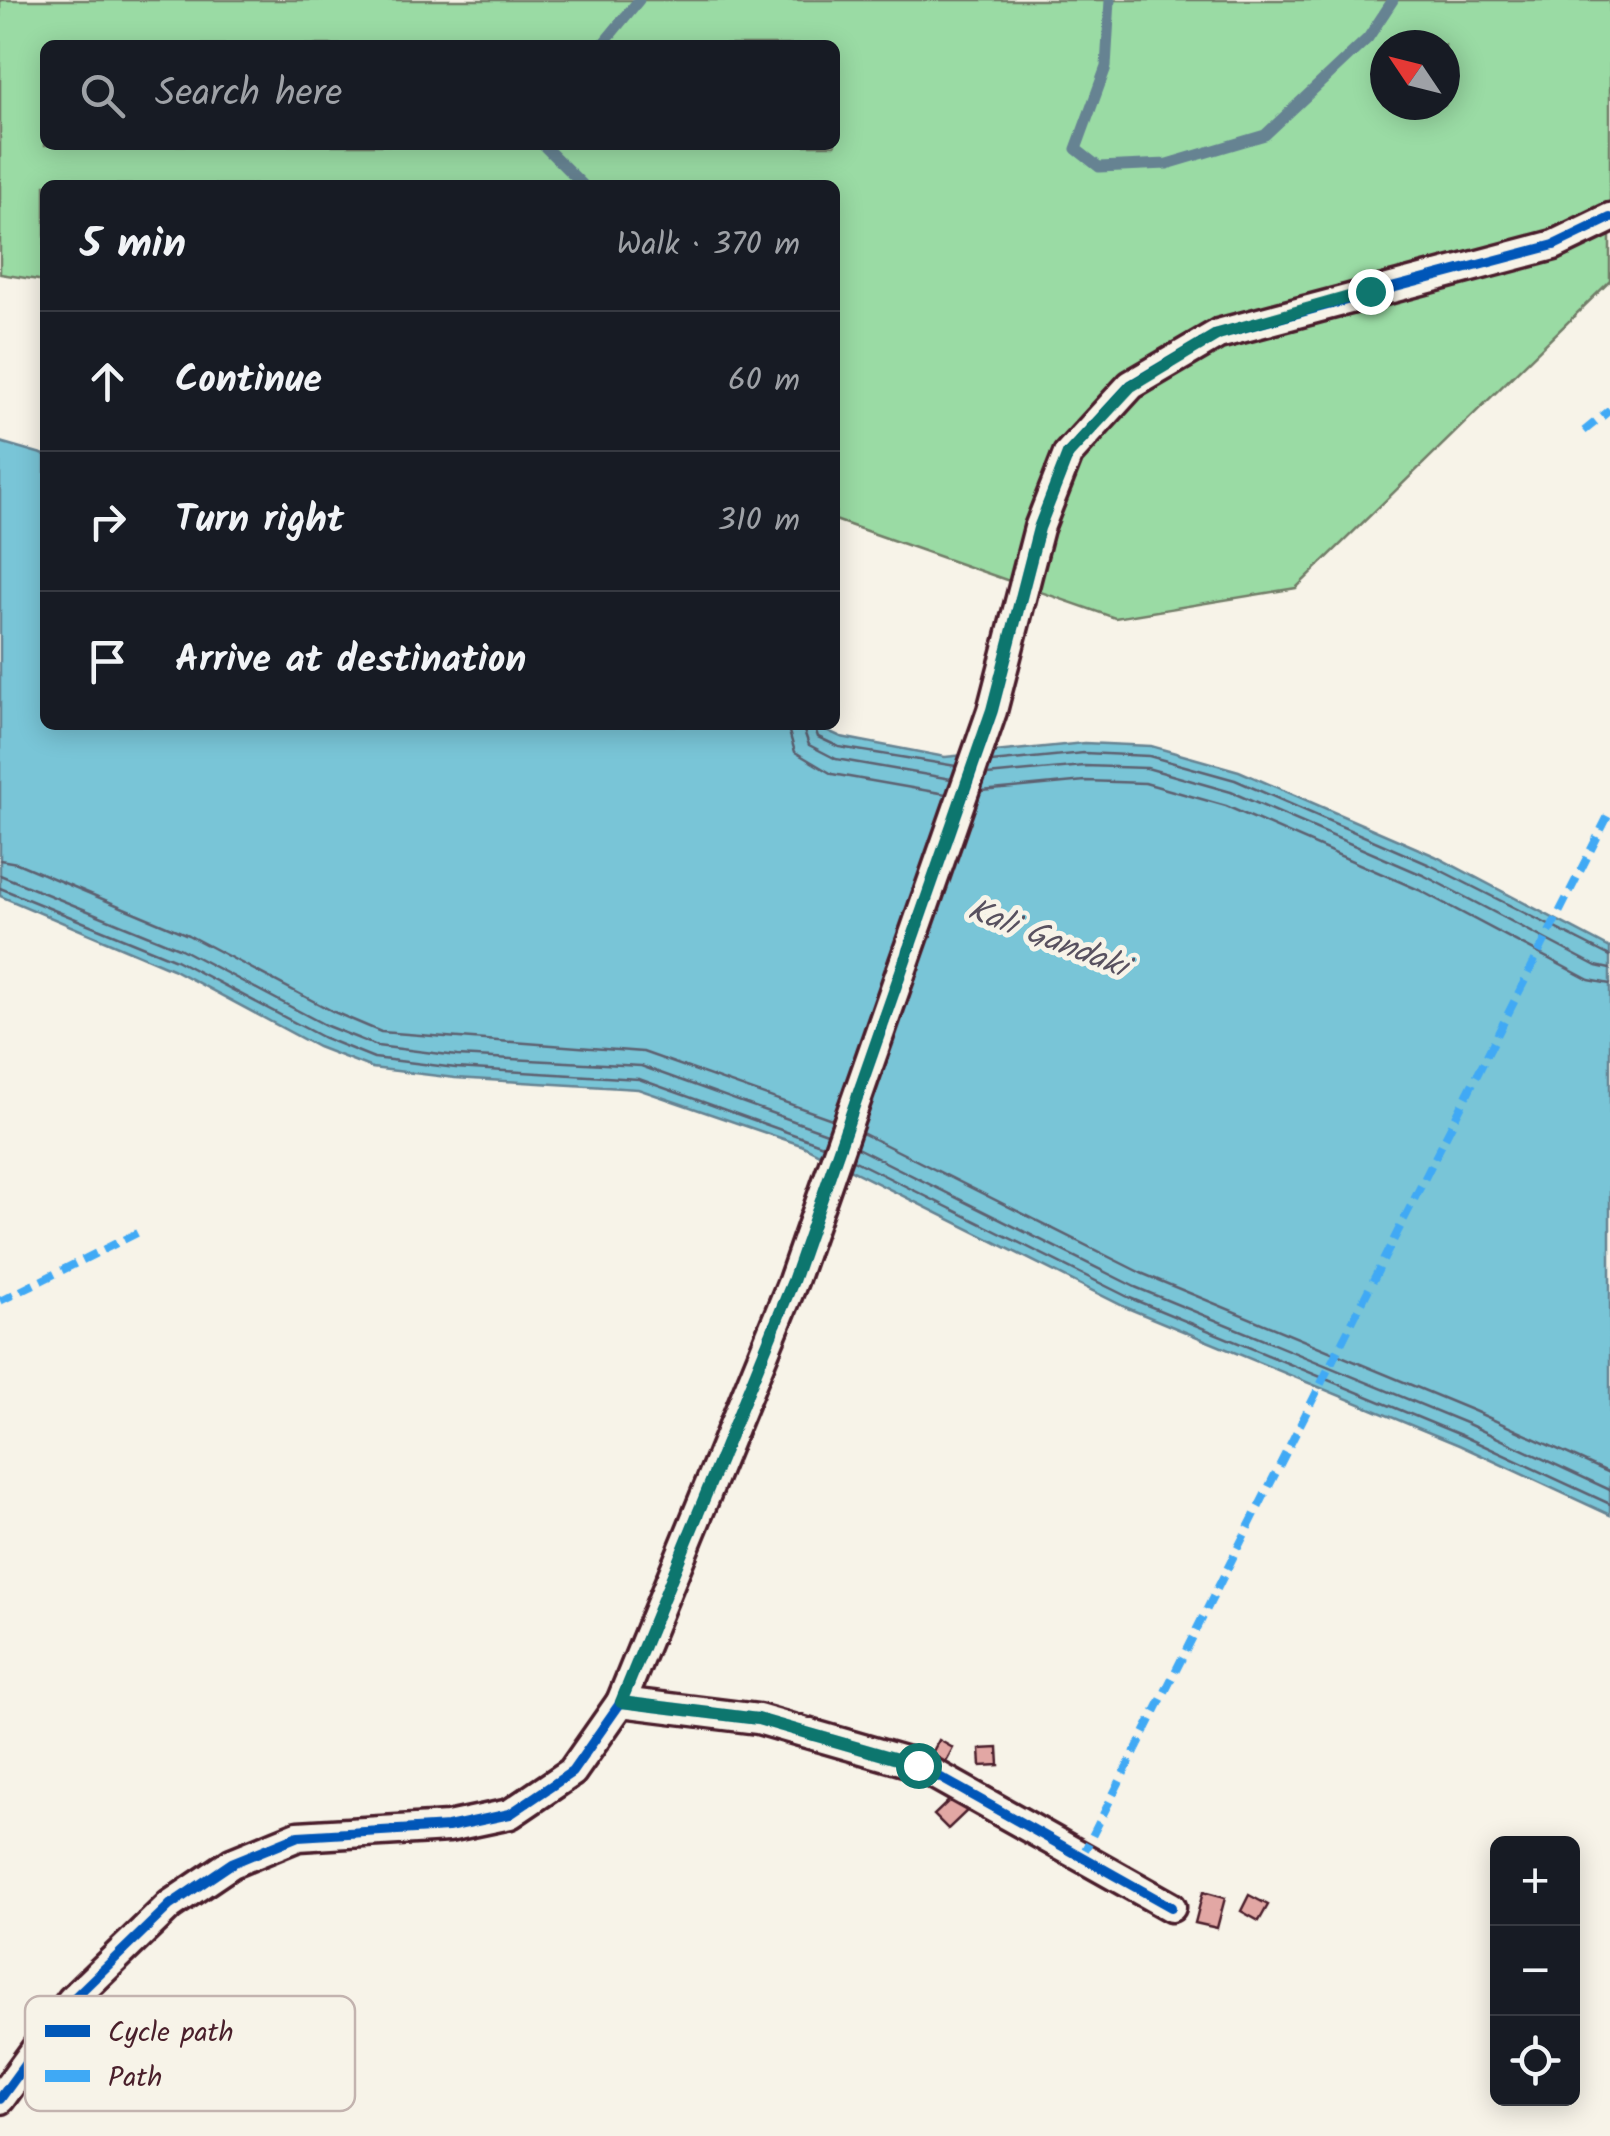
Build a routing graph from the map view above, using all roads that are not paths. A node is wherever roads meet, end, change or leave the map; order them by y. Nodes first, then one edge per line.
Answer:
1 (1610, 218) edge
2 (621, 1702) junction
3 (1171, 1907) dead end
4 (76, 1996) edge
5 (25, 2065) edge
6 (0, 2099) edge

1 - 2 street
2 - 3 street
2 - 4 street
5 - 6 street

